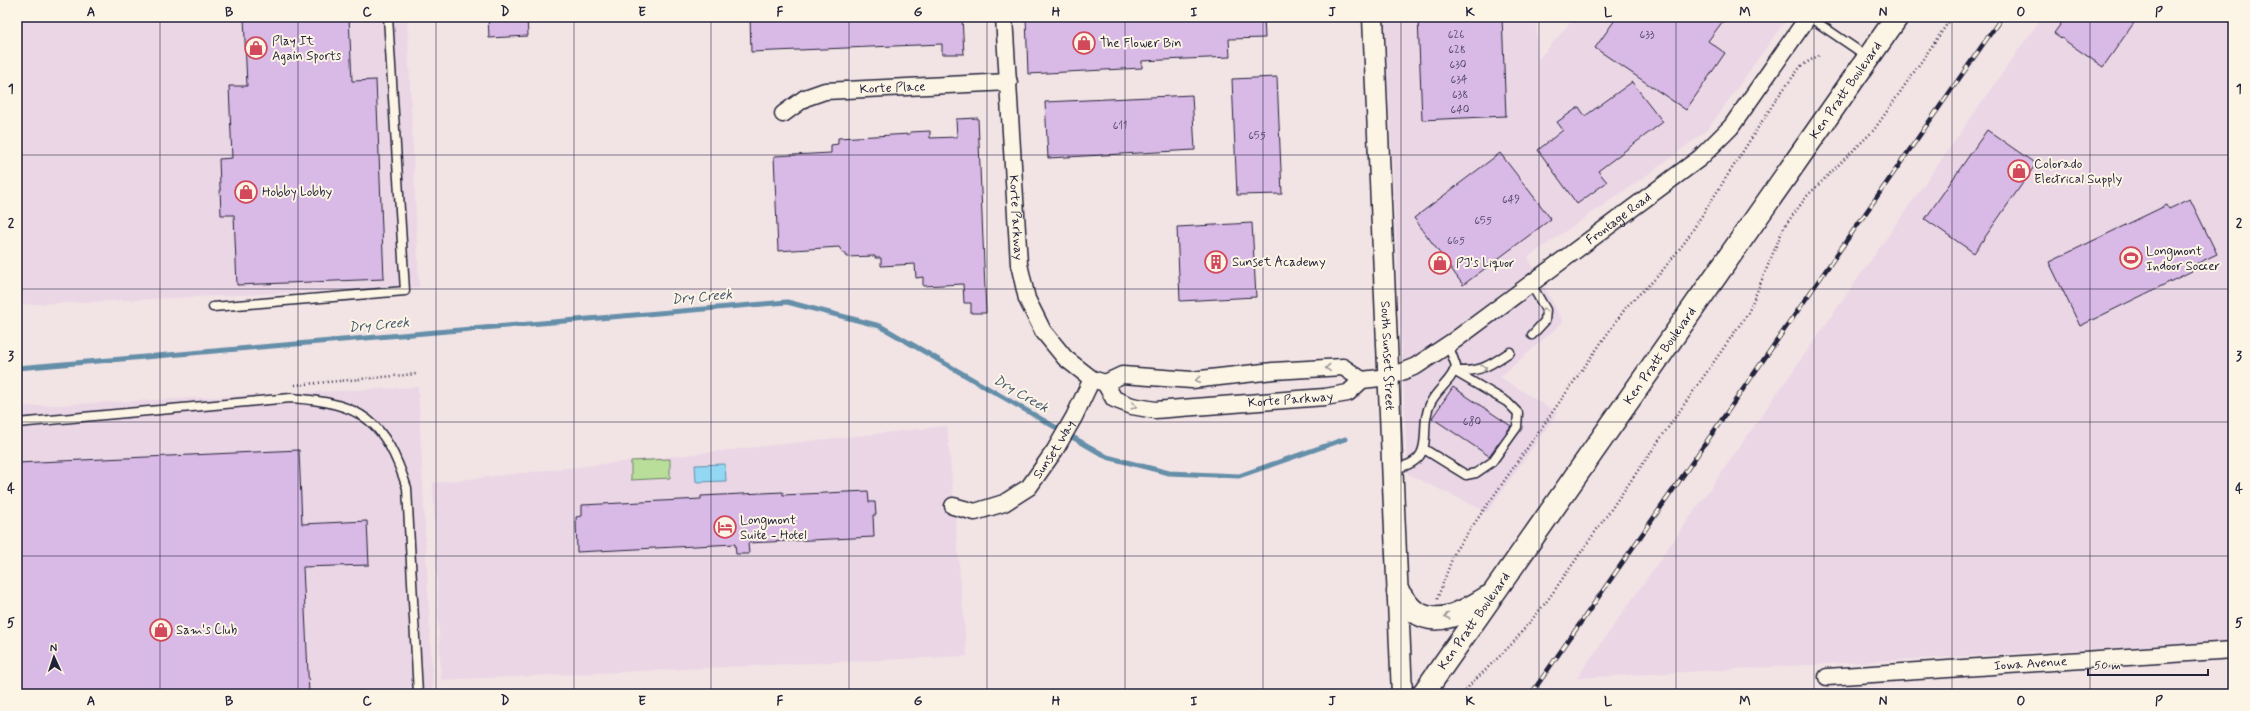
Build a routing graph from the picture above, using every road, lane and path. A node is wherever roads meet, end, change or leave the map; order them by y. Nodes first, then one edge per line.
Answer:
1 (388, 17) edge
2 (1004, 17) edge
3 (1373, 17) edge
4 (1808, 17) edge
5 (1897, 17) edge
6 (1952, 17) edge
7 (1821, 54) dead end
8 (1868, 57) junction
9 (1009, 82) junction
10 (783, 114) dead end
11 (1531, 284) junction
12 (213, 308) dead end
13 (1532, 335) dead end
14 (1448, 344) junction
15 (1510, 352) dead end
16 (1454, 371) junction
17 (1388, 377) junction
18 (1362, 380) junction
19 (1098, 381) junction
20 (17, 422) edge
21 (1424, 449) junction
22 (1393, 469) junction
23 (953, 506) dead end
24 (1398, 592) junction
25 (1494, 593) junction
26 (1434, 606) dead end
27 (2233, 650) edge
28 (1827, 677) dead end
29 (1373, 692) dead end
30 (418, 694) edge
31 (1370, 694) edge
32 (1402, 694) edge
33 (1423, 694) edge
34 (1464, 694) edge

1 - 12 lane
2 - 9 street, Korte Parkway
3 - 17 street, South Sunset Street
4 - 8 lane
4 - 11 street, Frontage Road
5 - 8 highway, Ken Pratt Boulevard
6 - 34 path
7 - 26 path
8 - 25 highway, Ken Pratt Boulevard
9 - 10 street, Korte Place
9 - 19 street, Korte Parkway
13 -> 11 lane
11 - 14 street, Frontage Road
14 - 16 lane
14 - 17 street, Frontage Road
16 -> 15 lane
16 - 21 lane
16 - 21 lane
17 - 18 street
17 - 22 street, South Sunset Street
18 -> 19 street
19 -> 18 street, Korte Parkway
19 - 23 street, Sunset Way
20 - 30 lane
21 - 22 lane
22 - 24 street, South Sunset Street
25 -> 24 highway
24 - 32 street, South Sunset Street
25 - 33 highway, Ken Pratt Boulevard
27 - 28 street, Iowa Avenue
29 - 31 path

